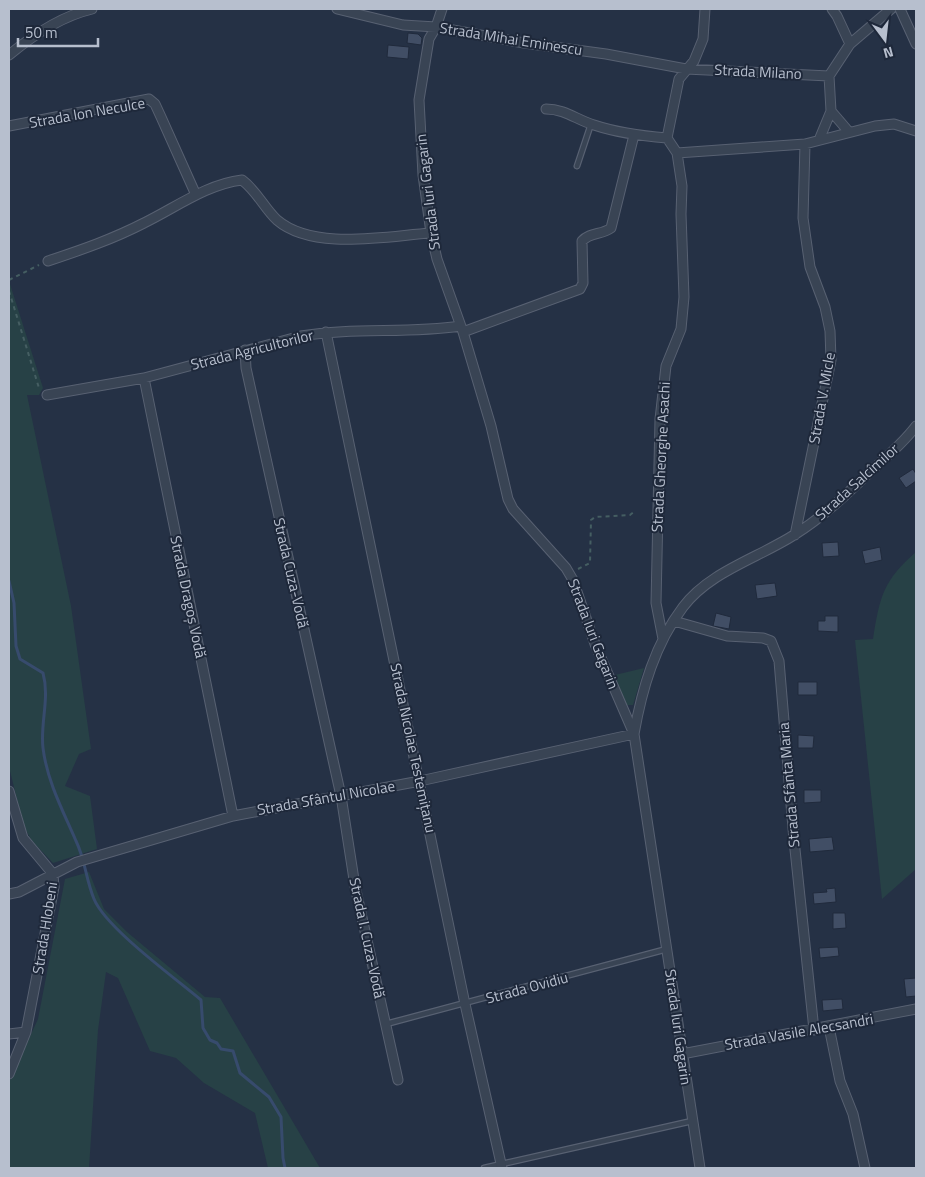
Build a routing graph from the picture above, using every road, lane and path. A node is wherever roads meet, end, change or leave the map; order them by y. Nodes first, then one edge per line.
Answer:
1 (92, 9) edge
2 (337, 9) edge
3 (442, 9) edge
4 (706, 9) edge
5 (832, 9) edge
6 (891, 9) edge
7 (900, 9) edge
8 (76, 11) edge
9 (436, 27) junction
10 (850, 44) junction
11 (916, 44) edge
12 (9, 55) edge
13 (686, 69) junction
14 (829, 76) junction
15 (546, 109) dead end
16 (831, 111) junction
17 (591, 124) junction
18 (9, 126) edge
19 (916, 131) edge
20 (850, 132) junction
21 (634, 135) junction
22 (667, 138) junction
23 (819, 140) junction
24 (805, 144) junction
25 (677, 153) junction
26 (577, 166) dead end
27 (196, 195) junction
28 (431, 233) junction
29 (48, 261) joint
30 (9, 280) edge
31 (9, 290) edge
32 (461, 329) junction
33 (326, 332) junction
34 (245, 350) junction
35 (144, 378) junction
36 (47, 394) joint
37 (916, 426) edge
38 (635, 511) dead end
39 (795, 535) junction
40 (569, 572) junction
41 (674, 621) junction
42 (663, 639) junction
43 (634, 734) junction
44 (420, 781) junction
45 (9, 791) edge
46 (341, 796) junction
47 (233, 816) junction
48 (53, 874) junction
49 (9, 894) edge
50 (667, 949) junction
51 (465, 1004) junction
52 (916, 1009) edge
53 (386, 1024) junction
54 (830, 1027) junction
55 (814, 1030) junction
56 (26, 1032) junction
57 (9, 1034) edge
58 (682, 1054) junction
59 (9, 1074) edge
60 (398, 1080) dead end
61 (692, 1121) junction
62 (502, 1166) edge
63 (484, 1168) edge
64 (700, 1168) edge
65 (865, 1168) edge

1 - 8 street
2 - 9 street, Strada Mihai Eminescu
3 - 9 street, Strada Iuri Gagarin
4 - 13 street
5 - 10 street
6 - 10 street
7 - 11 street
8 - 12 street
9 - 13 street, Strada Mihai Eminescu
9 - 28 street, Strada Iuri Gagarin
10 - 14 street
13 - 14 street, Strada Milano
13 - 22 street
14 - 16 street
15 - 17 street
16 - 20 street
16 - 23 street
17 - 21 street
17 - 26 lane
18 - 27 street, Strada Ion Neculce
19 - 20 street
20 - 23 street
21 - 22 street
21 - 32 street, Strada Agricultorilor
22 - 25 street, Strada Gheorghe Asachi
23 - 24 street
24 - 25 street
24 - 39 street, Strada V. Micle
25 - 42 street, Strada Gheorghe Asachi
27 - 28 street
27 - 29 street
28 - 32 street, Strada Iuri Gagarin
29 - 30 path
31 - 36 path
32 - 33 street, Strada Agricultorilor
32 - 40 street, Strada Iuri Gagarin
33 - 34 street, Strada Agricultorilor
33 - 44 street, Strada Nicolae Testemițanu
34 - 35 street, Strada Agricultorilor
34 - 46 street, Strada Cuza-Vodă
35 - 36 street, Strada Agricultorilor
35 - 47 street, Strada Dragoș Vodă
37 - 39 street, Strada Salcîmilor
38 - 40 path
39 - 41 street, Strada Salcîmilor
40 - 43 street, Strada Iuri Gagarin
41 - 42 street
41 - 55 street, Strada Sfânta Maria
42 - 43 street
43 - 44 street, Strada Sfântul Nicolae
43 - 50 street, Strada Iuri Gagarin
44 - 46 street, Strada Sfântul Nicolae
44 - 51 street, Strada Nicolae Testemițanu
45 - 48 street, Strada Hlobeni
46 - 47 street, Strada Sfântul Nicolae
46 - 53 street, Strada I. Cuza-Vodă
47 - 48 street, Strada Sfântul Nicolae
48 - 49 street, Strada Sfântul Nicolae
48 - 56 street, Strada Hlobeni
50 - 51 lane, Strada Ovidiu
50 - 58 street, Strada Iuri Gagarin
51 - 53 lane, Strada Ovidiu
51 - 62 street, Strada Nicolae Testemițanu
52 - 54 street, Strada Vasile Alecsandri
53 - 60 street, Strada I. Cuza-Vodă
54 - 55 street, Strada Vasile Alecsandri
54 - 65 street
55 - 58 street, Strada Vasile Alecsandri
56 - 57 street
56 - 59 street, Strada Hlobeni
58 - 61 street, Strada Iuri Gagarin
61 - 62 lane
61 - 64 street, Strada Iuri Gagarin
62 - 63 lane

